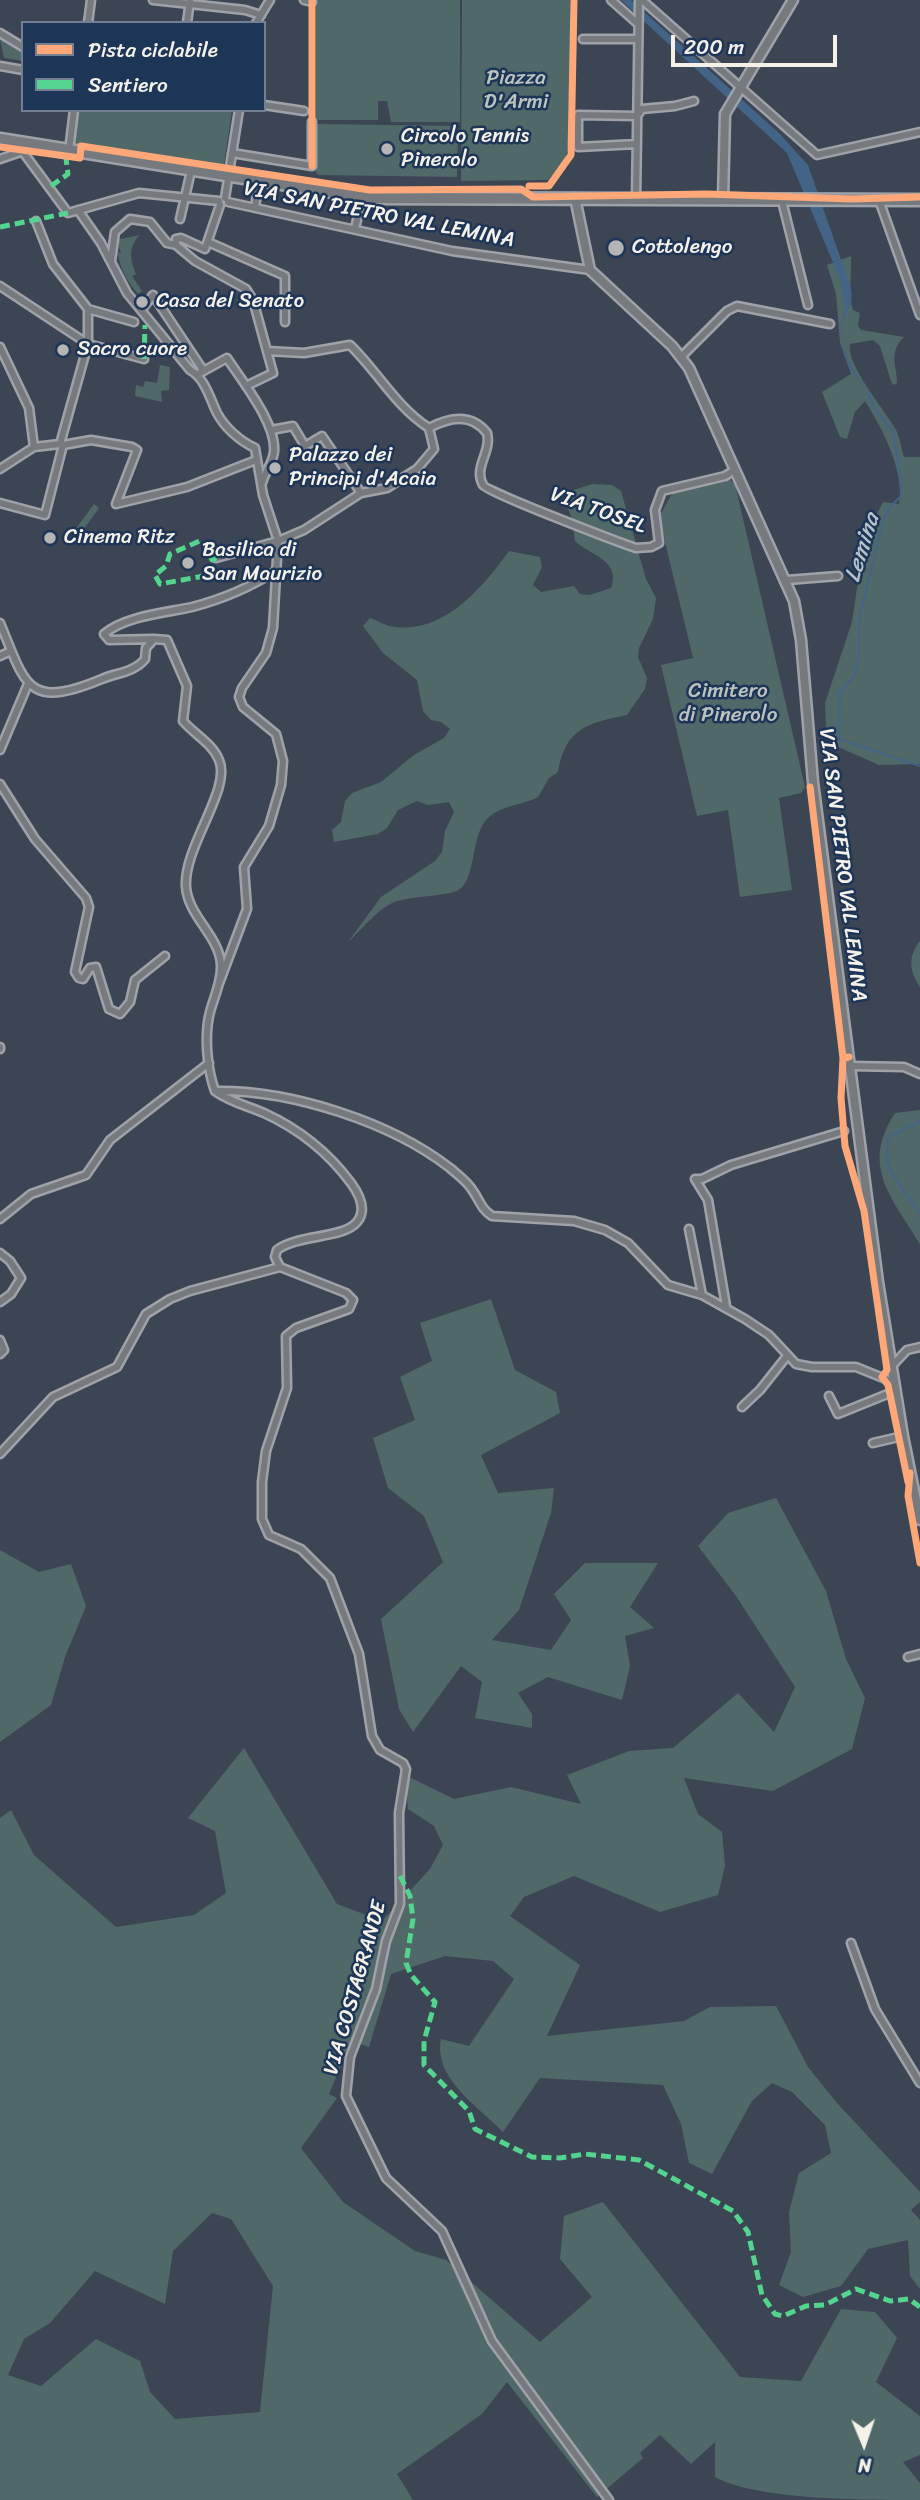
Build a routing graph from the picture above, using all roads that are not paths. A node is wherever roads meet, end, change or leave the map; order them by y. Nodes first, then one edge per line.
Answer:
1 (92, 0) edge
2 (153, 0) edge
3 (270, 0) edge
4 (304, 0) edge
5 (611, 0) edge
6 (641, 0) edge
7 (793, 0) edge
8 (190, 2) edge
9 (312, 2) dead end
10 (261, 15) junction
11 (88, 21) edge
12 (187, 21) edge
13 (257, 21) edge
14 (638, 21) junction
15 (0, 33) edge
16 (583, 39) dead end
17 (638, 39) junction
18 (21, 46) edge
19 (0, 66) edge
20 (21, 70) edge
21 (738, 89) junction
22 (694, 100) dead end
23 (266, 105) edge
24 (304, 111) dead end
25 (74, 112) edge
26 (239, 112) edge
27 (637, 116) junction
28 (312, 122) dead end
29 (920, 132) edge
30 (0, 139) edge
31 (637, 144) junction
32 (40, 145) junction
33 (69, 150) junction
34 (23, 152) junction
35 (232, 153) junction
36 (0, 159) edge
37 (191, 171) junction
38 (228, 177) junction
39 (259, 182) junction
40 (187, 197) junction
41 (362, 197) junction
42 (575, 198) junction
43 (636, 200) junction
44 (723, 200) junction
45 (878, 200) junction
46 (920, 200) edge
47 (223, 201) junction
48 (782, 201) junction
49 (255, 207) junction
50 (78, 210) junction
51 (180, 219) dead end
52 (36, 221) dead end
53 (355, 229) junction
54 (208, 242) junction
55 (176, 244) junction
56 (111, 261) junction
57 (590, 270) junction
58 (0, 286) edge
59 (808, 305) dead end
60 (88, 309) junction
61 (142, 309) junction
62 (920, 315) edge
63 (134, 322) dead end
64 (285, 322) dead end
65 (830, 324) dead end
66 (88, 344) junction
67 (0, 347) edge
68 (267, 351) junction
69 (681, 357) junction
70 (144, 359) dead end
71 (201, 372) junction
72 (246, 386) junction
73 (429, 428) junction
74 (271, 430) junction
75 (61, 445) junction
76 (34, 447) junction
77 (256, 460) junction
78 (0, 469) edge
79 (733, 471) junction
80 (261, 487) junction
81 (361, 493) junction
82 (0, 503) edge
83 (278, 541) junction
84 (216, 558) dead end
85 (277, 570) junction
86 (838, 576) dead end
87 (787, 580) junction
88 (0, 623) edge
89 (154, 639) junction
90 (11, 651) junction
91 (0, 656) edge
92 (27, 684) junction
93 (0, 750) edge
94 (0, 784) edge
95 (165, 956) dead end
96 (218, 986) junction
97 (209, 1063) junction
98 (850, 1066) junction
99 (920, 1074) edge
100 (215, 1091) junction
101 (844, 1130) dead end
102 (0, 1219) edge
103 (689, 1229) dead end
104 (0, 1253) edge
105 (280, 1267) junction
106 (702, 1295) junction
107 (0, 1302) edge
108 (726, 1306) junction
109 (0, 1340) edge
110 (920, 1347) edge
111 (0, 1354) edge
112 (787, 1356) junction
113 (891, 1367) junction
114 (894, 1386) junction
115 (829, 1396) dead end
116 (741, 1407) dead end
117 (903, 1436) junction
118 (873, 1443) dead end
119 (0, 1454) edge
120 (920, 1520) edge
121 (920, 1654) edge
122 (908, 1657) dead end
123 (851, 1943) dead end
124 (920, 2083) edge
125 (609, 2500) edge

1 - 11 street
2 - 8 street
3 - 10 street
4 - 9 street
5 - 14 street
6 - 14 street
6 - 21 street
7 - 21 street
8 - 10 street
8 - 12 street
10 - 13 street
14 - 17 street
15 - 18 street
16 - 17 street
17 - 27 street
19 - 20 street
21 - 29 street
21 - 44 street
22 - 27 street
23 - 24 street
25 - 33 street
26 - 35 street
27 - 31 street
27 - 31 street
28 - 35 street
30 - 32 main road
31 - 43 street
32 - 33 main road
32 - 34 street
33 - 37 main road
34 - 36 street
34 - 50 street, VIA SAN PIETRO VAL LEMINA
35 - 38 street
37 - 38 main road
37 - 40 street
38 - 39 main road
38 - 47 street
39 - 41 main road
39 - 49 street
40 - 47 street, VIA SAN PIETRO VAL LEMINA
40 - 50 street, VIA SAN PIETRO VAL LEMINA
40 - 51 street
41 - 42 main road
41 - 53 street
42 - 43 main road
42 - 57 street
43 - 44 main road
44 - 48 main road
45 - 46 main road
45 - 48 main road
45 - 62 street
47 - 49 street, VIA SAN PIETRO VAL LEMINA
47 - 54 street
48 - 59 street
49 - 53 street, VIA SAN PIETRO VAL LEMINA
50 - 56 street
52 - 60 street
53 - 57 street, VIA SAN PIETRO VAL LEMINA
54 - 55 street
54 - 64 street
55 - 56 street
55 - 68 street
56 - 61 street
57 - 69 street, VIA SAN PIETRO VAL LEMINA
58 - 66 street
60 - 63 street
60 - 66 street
61 - 71 street
61 - 71 street
65 - 69 street
66 - 70 street
66 - 75 street
67 - 76 street
68 - 72 street
68 - 73 street
69 - 79 street, VIA SAN PIETRO VAL LEMINA
71 - 72 street
71 - 77 street
72 - 74 street
73 - 79 street, VIA TOSEL
73 - 81 street
74 - 80 street
74 - 81 street
75 - 76 street
75 - 77 street
75 - 82 street
76 - 78 street
77 - 80 street
79 - 87 street, VIA SAN PIETRO VAL LEMINA
80 - 83 street
81 - 83 street
83 - 84 street
83 - 85 street
85 - 89 street
85 - 96 street
86 - 87 street
87 - 98 street, VIA SAN PIETRO VAL LEMINA
88 - 90 street
89 - 92 street
89 - 96 street
90 - 91 street
90 - 92 street
92 - 93 street
94 - 95 street
96 - 97 street
97 - 100 street
97 - 102 street
98 - 99 street
98 - 113 street, VIA SAN PIETRO VAL LEMINA
100 - 105 street
100 - 106 street
101 - 108 street
103 - 106 street
104 - 107 street
105 - 119 street
105 - 125 street, VIA COSTAGRANDE
106 - 108 street
108 - 112 street
109 - 111 street
110 - 113 street
112 - 114 street
112 - 116 street
113 - 114 street, VIA SAN PIETRO VAL LEMINA
114 - 115 street
114 - 117 street, VIA SAN PIETRO VAL LEMINA
117 - 118 street
117 - 120 street, VIA SAN PIETRO VAL LEMINA
121 - 122 street
123 - 124 street

